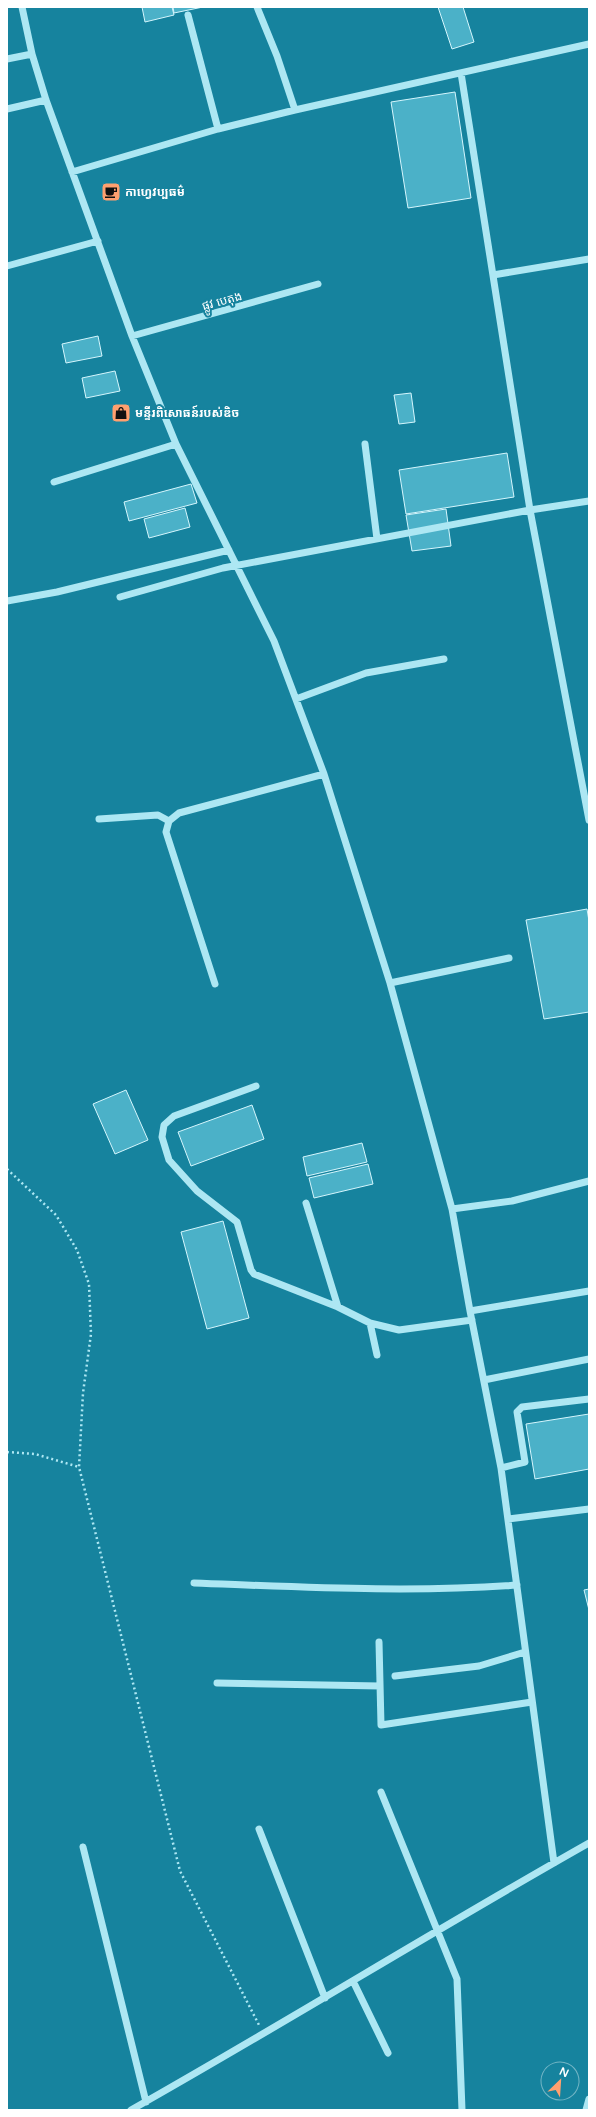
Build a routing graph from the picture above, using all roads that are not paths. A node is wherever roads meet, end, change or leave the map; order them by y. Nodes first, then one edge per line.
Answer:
1 (22, 7) edge
2 (257, 7) edge
3 (188, 15) dead end
4 (589, 44) edge
5 (32, 54) junction
6 (7, 59) edge
7 (461, 73) junction
8 (46, 100) junction
9 (7, 109) edge
10 (295, 110) junction
11 (218, 130) junction
12 (72, 172) junction
13 (98, 241) junction
14 (589, 259) edge
15 (7, 266) edge
16 (493, 275) junction
17 (318, 284) dead end
18 (132, 336) junction
19 (176, 444) junction
20 (365, 444) dead end
21 (54, 482) dead end
22 (589, 501) edge
23 (530, 510) junction
24 (377, 538) junction
25 (229, 550) junction
26 (237, 565) junction
27 (120, 597) dead end
28 (7, 601) edge
29 (444, 659) dead end
30 (296, 699) junction
31 (324, 774) junction
32 (99, 819) dead end
33 (589, 820) edge
34 (169, 821) junction
35 (509, 958) dead end
36 (390, 983) junction
37 (215, 984) dead end
38 (256, 1086) dead end
39 (589, 1182) edge
40 (306, 1203) dead end
41 (452, 1209) junction
42 (589, 1291) edge
43 (338, 1307) junction
44 (470, 1311) junction
45 (472, 1320) junction
46 (370, 1323) junction
47 (377, 1355) dead end
48 (589, 1359) edge
49 (484, 1380) junction
50 (589, 1399) edge
51 (501, 1468) junction
52 (589, 1509) edge
53 (508, 1519) junction
54 (194, 1583) dead end
55 (517, 1586) junction
56 (379, 1642) dead end
57 (525, 1652) junction
58 (396, 1676) dead end
59 (217, 1683) dead end
60 (380, 1686) junction
61 (532, 1702) junction
62 (381, 1792) dead end
63 (259, 1829) dead end
64 (589, 1843) edge
65 (83, 1847) dead end
66 (554, 1863) junction
67 (438, 1930) junction
68 (353, 1982) junction
69 (325, 1998) junction
70 (388, 2053) dead end
71 (589, 2100) edge
72 (146, 2102) junction
73 (131, 2110) edge
74 (462, 2110) edge
75 (586, 2110) edge

1 - 5 street
2 - 10 street
3 - 11 street
4 - 7 street
5 - 6 street
5 - 8 street
7 - 10 street
7 - 16 street
8 - 9 street
8 - 12 street
10 - 11 street
11 - 12 street
12 - 13 street
13 - 15 street
13 - 18 street
14 - 16 street
16 - 23 street
17 - 18 street, ផ្លូវ បេតុង
18 - 19 street
19 - 21 street
19 - 25 street
20 - 24 street
22 - 23 street
23 - 24 street
23 - 33 street
24 - 26 street
25 - 26 street
25 - 28 street
26 - 27 street
26 - 30 street
29 - 30 street
30 - 31 street
31 - 34 street
31 - 36 street
32 - 34 street
34 - 37 street
35 - 36 street
36 - 41 street
38 - 43 street
39 - 41 street
40 - 43 street
41 - 44 street
42 - 44 street
43 - 46 street
44 - 45 street
45 - 46 street
45 - 49 street
46 - 47 street
48 - 49 street
49 - 51 street
50 - 51 street
51 - 53 street
52 - 53 street
53 - 55 street
54 - 55 street
55 - 57 street
56 - 60 street
57 - 58 street
57 - 61 street
59 - 60 street
60 - 61 street
61 - 66 street
62 - 67 street
63 - 69 street
64 - 66 street
65 - 72 street
66 - 67 street
67 - 68 street
67 - 74 street
68 - 69 street
68 - 70 street
69 - 72 street
71 - 75 street
72 - 73 street

